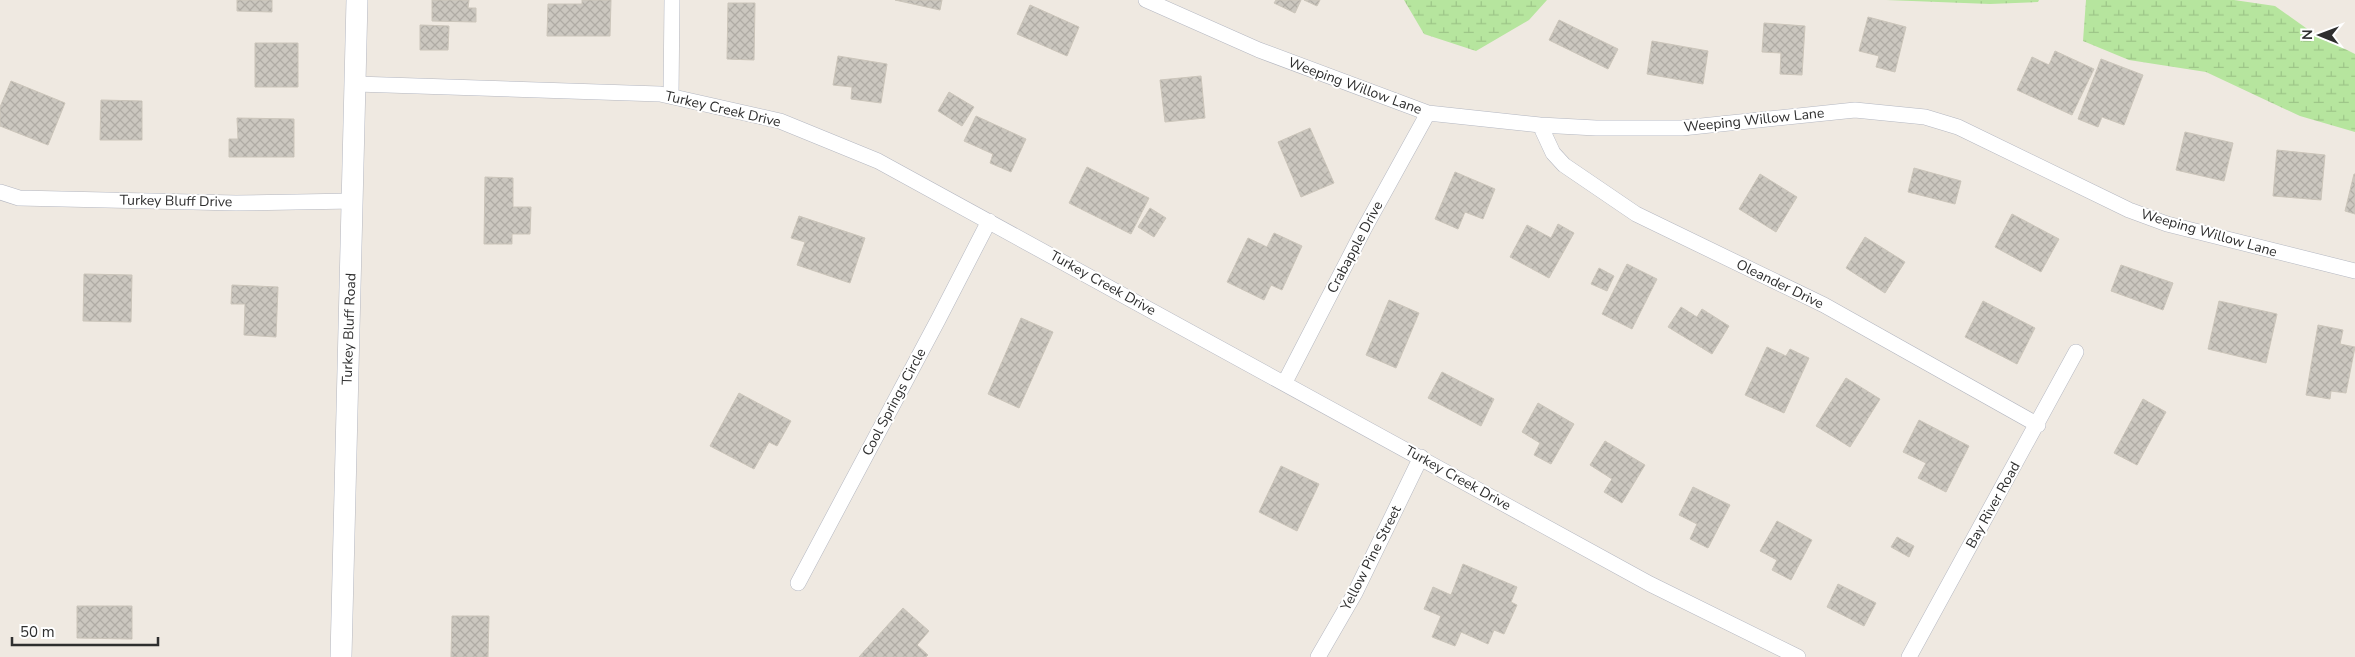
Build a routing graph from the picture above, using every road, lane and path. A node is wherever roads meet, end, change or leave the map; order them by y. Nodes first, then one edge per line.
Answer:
1 (357, 0) edge
2 (672, 0) edge
3 (1146, 0) edge
4 (356, 84) junction
5 (671, 96) junction
6 (1428, 113) junction
7 (1540, 125) junction
8 (0, 192) edge
9 (353, 201) junction
10 (989, 220) junction
11 (2355, 271) edge
12 (2076, 352) dead end
13 (1285, 382) junction
14 (2038, 425) junction
15 (1421, 457) junction
16 (798, 583) dead end
17 (341, 657) edge
18 (1318, 657) edge
19 (1798, 657) edge
20 (1909, 657) edge

1 - 4 street, Turkey Bluff Road
2 - 5 street
3 - 6 street, Weeping Willow Lane
4 - 5 street, Turkey Creek Drive
4 - 9 street, Turkey Bluff Road
5 - 10 street, Turkey Creek Drive
6 - 7 street, Weeping Willow Lane
6 - 13 street, Crabapple Drive
7 - 11 street, Weeping Willow Lane
7 - 14 street, Oleander Drive
8 - 9 street, Turkey Bluff Drive
9 - 17 street, Turkey Bluff Road
10 - 13 street, Turkey Creek Drive
10 - 16 street, Cool Springs Circle
12 - 14 street, Bay River Road
13 - 15 street, Turkey Creek Drive
14 - 20 street, Bay River Road
15 - 18 street, Yellow Pine Street
15 - 19 street, Turkey Creek Drive

